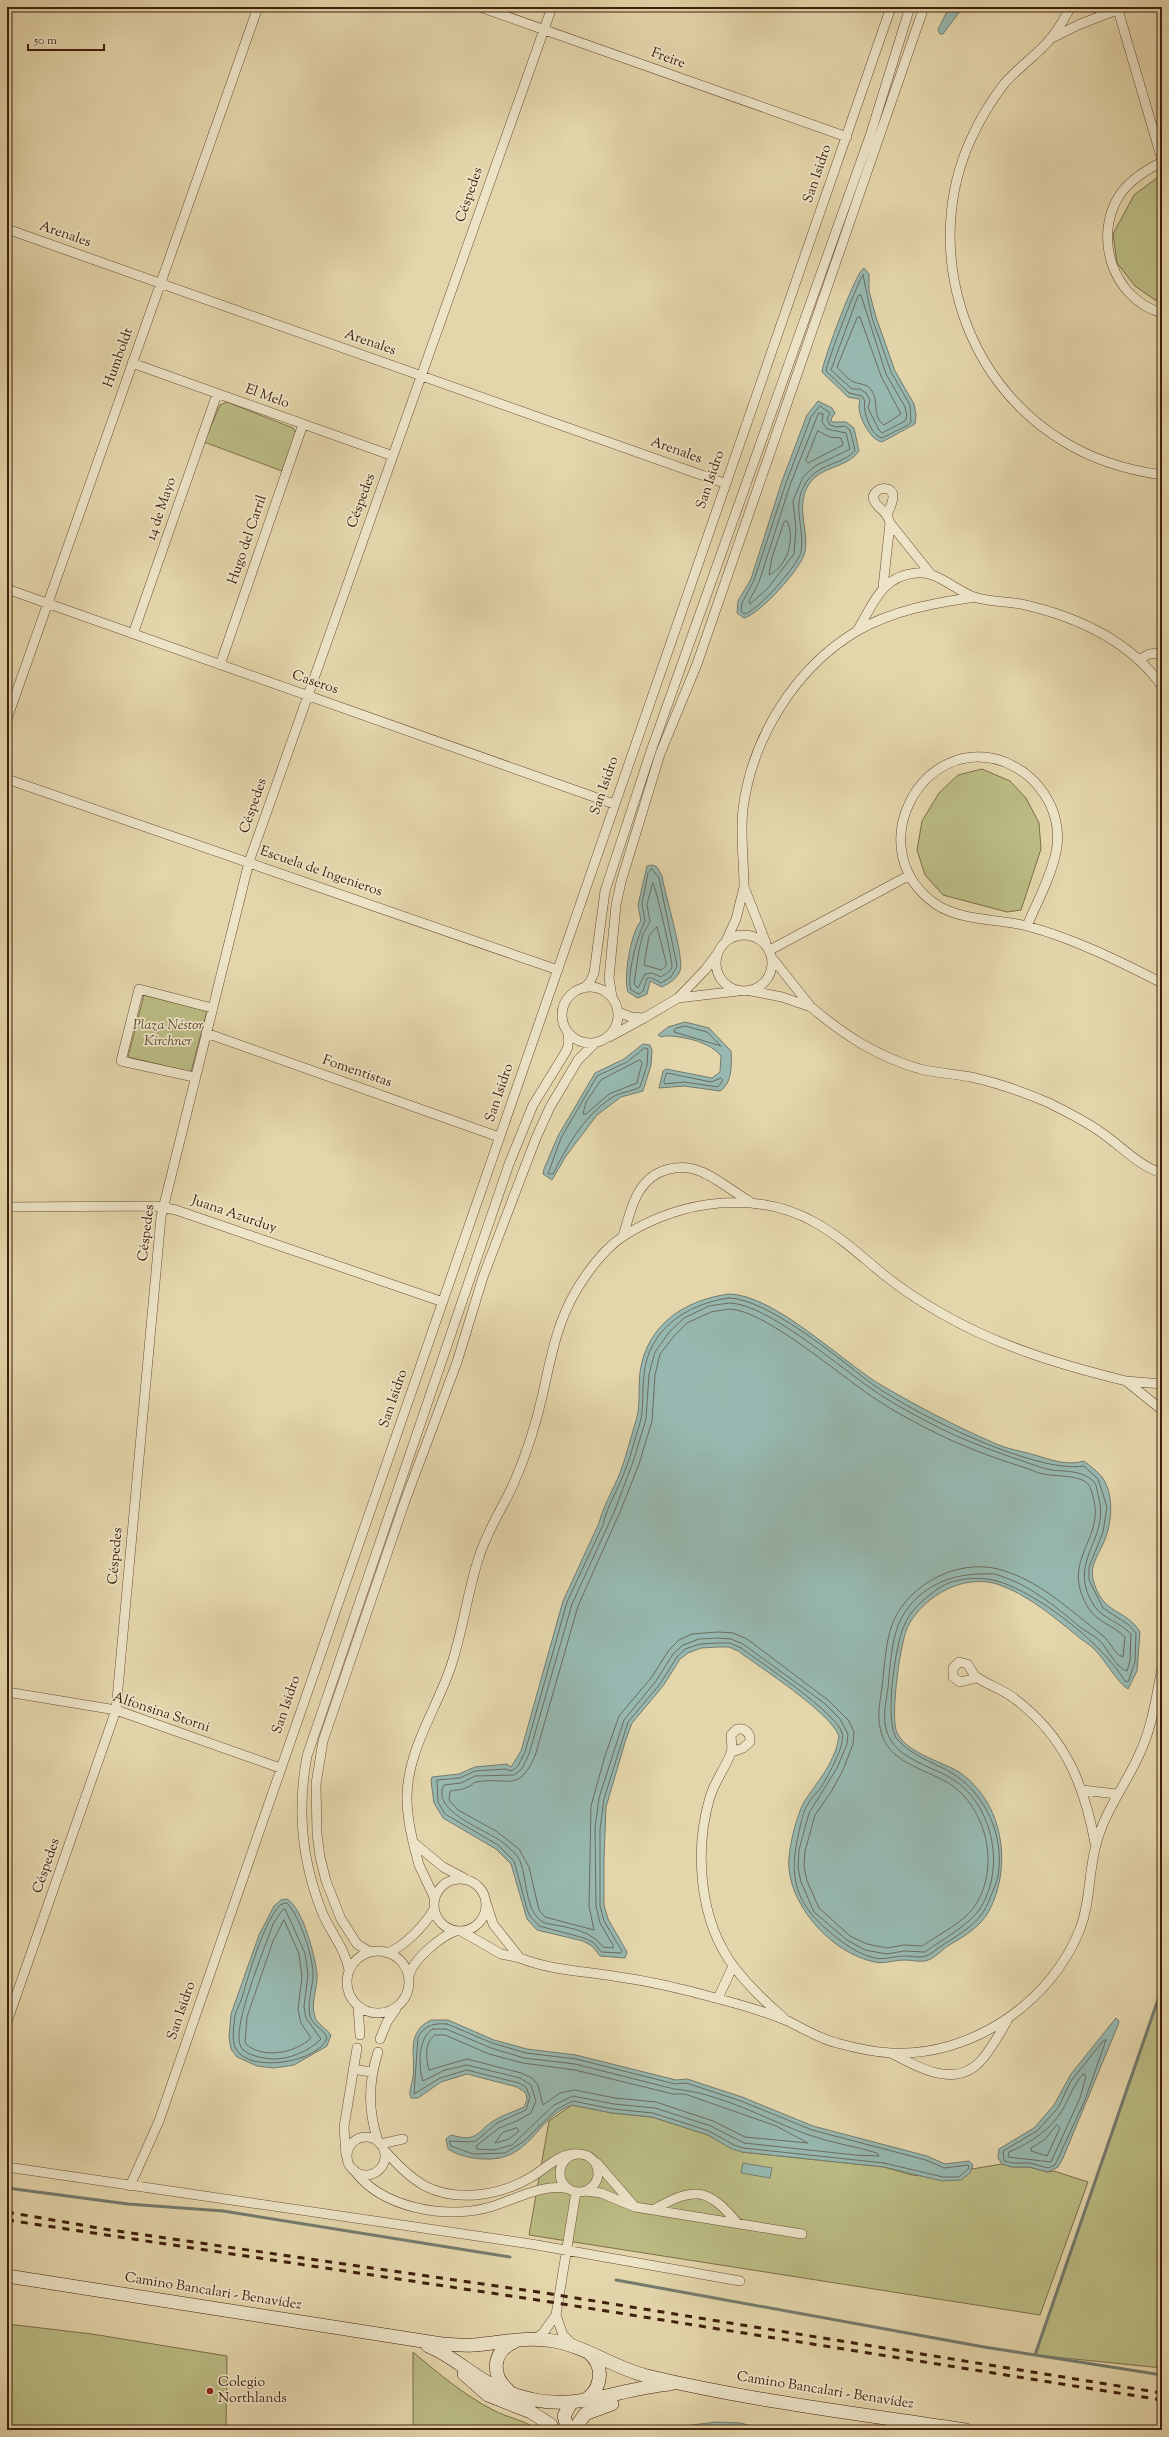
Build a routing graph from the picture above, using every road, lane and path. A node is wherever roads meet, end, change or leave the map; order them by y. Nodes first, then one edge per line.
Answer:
1 (258, 7) edge
2 (480, 7) edge
3 (552, 7) edge
4 (891, 7) edge
5 (910, 7) edge
6 (924, 7) edge
7 (1072, 7) edge
8 (1093, 7) edge
9 (1121, 9) edge
10 (544, 30) junction
11 (1051, 39) junction
12 (846, 137) junction
13 (873, 138) junction
14 (1162, 161) edge
15 (7, 229) edge
16 (161, 284) junction
17 (1162, 313) edge
18 (132, 363) junction
19 (421, 376) junction
20 (217, 394) junction
21 (303, 424) junction
22 (393, 456) junction
23 (1162, 475) edge
24 (724, 483) junction
25 (888, 513) dead end
26 (890, 523) junction
27 (930, 573) junction
28 (883, 587) junction
29 (7, 589) edge
30 (975, 597) junction
31 (46, 603) junction
32 (857, 631) junction
33 (133, 634) junction
34 (1162, 653) edge
35 (1140, 660) junction
36 (220, 665) junction
37 (1162, 686) edge
38 (307, 695) junction
39 (7, 719) edge
40 (658, 730) junction
41 (668, 733) junction
42 (7, 779) edge
43 (614, 804) junction
44 (249, 862) junction
45 (908, 876) junction
46 (744, 887) junction
47 (1027, 926) junction
48 (725, 942) junction
49 (719, 951) junction
50 (770, 951) junction
51 (558, 970) junction
52 (1162, 983) edge
53 (584, 988) junction
54 (740, 990) junction
55 (750, 990) junction
56 (612, 997) junction
57 (678, 998) junction
58 (810, 1007) junction
59 (212, 1008) junction
60 (618, 1012) junction
61 (644, 1018) junction
62 (568, 1032) junction
63 (206, 1033) junction
64 (600, 1041) junction
65 (194, 1078) junction
66 (499, 1137) junction
67 (1162, 1173) edge
68 (748, 1201) junction
69 (7, 1207) edge
70 (163, 1207) junction
71 (623, 1236) junction
72 (463, 1298) junction
73 (443, 1302) junction
74 (475, 1302) junction
75 (1126, 1381) junction
76 (1162, 1384) edge
77 (1162, 1410) edge
78 (387, 1519) junction
79 (398, 1523) junction
80 (1162, 1668) edge
81 (976, 1678) dead end
82 (7, 1692) edge
83 (116, 1710) junction
84 (312, 1738) junction
85 (323, 1741) junction
86 (732, 1752) dead end
87 (280, 1768) junction
88 (1083, 1790) junction
89 (1116, 1794) junction
90 (413, 1842) junction
91 (1096, 1845) junction
92 (468, 1880) junction
93 (435, 1899) junction
94 (486, 1902) junction
95 (434, 1909) junction
96 (458, 1931) junction
97 (370, 1952) junction
98 (387, 1952) junction
99 (520, 1958) junction
100 (733, 1966) junction
101 (349, 1970) junction
102 (409, 1979) junction
103 (718, 1998) junction
104 (358, 2006) junction
105 (399, 2006) junction
106 (1009, 2017) junction
107 (787, 2021) junction
108 (7, 2022) edge
109 (360, 2035) dead end
110 (380, 2039) dead end
111 (358, 2048) dead end
112 (378, 2052) dead end
113 (889, 2053) junction
114 (353, 2069) junction
115 (372, 2072) junction
116 (403, 2139) dead end
117 (381, 2145) junction
118 (578, 2154) junction
119 (594, 2160) junction
120 (348, 2162) junction
121 (7, 2167) edge
122 (354, 2170) junction
123 (130, 2186) junction
124 (573, 2191) junction
125 (586, 2191) junction
126 (635, 2207) junction
127 (653, 2210) junction
128 (738, 2224) junction
129 (802, 2234) dead end
130 (567, 2251) junction
131 (7, 2276) edge
132 (740, 2281) dead end
133 (556, 2314) junction
134 (536, 2339) junction
135 (413, 2340) junction
136 (518, 2341) junction
137 (573, 2345) junction
138 (586, 2351) junction
139 (455, 2361) junction
140 (680, 2383) junction
141 (646, 2388) junction
142 (512, 2394) junction
143 (531, 2399) junction
144 (576, 2402) junction
145 (553, 2428) edge
146 (568, 2430) edge
147 (574, 2430) edge
148 (966, 2430) edge

1 - 16 street, Humboldt
2 - 10 street, Freire
3 - 10 street, Céspedes
4 - 12 street, San Isidro
5 - 13 street
6 - 13 street
7 - 11 street
8 - 9 street
9 - 11 street
9 - 14 street
10 - 12 street, Freire
10 - 19 street, Céspedes
11 - 23 street
12 - 24 street, San Isidro
13 - 40 street
13 - 41 street
14 - 17 street
15 - 16 street, Arenales
16 - 18 street, Humboldt
16 - 19 street, Arenales
18 - 20 street, El Melo
18 - 31 street, Humboldt
19 - 22 street, Céspedes
19 - 24 street, Arenales
20 - 21 street, El Melo
20 - 33 street, 14 de Mayo
21 - 22 street, El Melo
21 - 36 street, Hugo del Carril
22 - 38 street, Céspedes
24 - 43 street, San Isidro
25 - 26 street
26 - 27 street
26 - 28 street
27 - 28 street
27 - 30 street
28 - 32 street
29 - 31 street, Caseros
30 - 32 street
30 - 35 street
31 - 33 street, Caseros
31 - 39 street, Humboldt
32 - 46 street
33 - 36 street, Caseros
34 - 35 street
35 - 37 street
36 - 38 street, Caseros
38 - 43 street, Caseros
38 - 44 street, Céspedes
40 - 41 street
40 - 53 street
41 - 56 street
42 - 44 street, Escuela de Ingenieros
43 - 51 street, San Isidro
44 - 51 street, Escuela de Ingenieros
44 - 59 street, Céspedes
45 - 47 street
45 - 47 street
45 - 50 street
46 - 48 street
46 - 50 street
47 - 52 street
48 - 49 street
48 - 50 street
49 - 54 street
49 - 57 street
50 - 55 street
50 - 58 street
51 - 66 street, San Isidro
53 - 56 street
53 - 62 street
54 - 55 street
54 - 57 street
55 - 58 street
56 - 60 street
57 - 61 street
58 - 67 street
59 - 63 street, Céspedes
59 - 65 street
60 - 61 street
60 - 64 street
61 - 64 street
62 - 64 street
62 - 72 street
63 - 65 street, Céspedes
63 - 66 street, Fomentistas
64 - 74 street
65 - 70 street, Céspedes
66 - 73 street, San Isidro
68 - 71 street
68 - 71 street
68 - 75 street
69 - 70 street, Juana Azurduy
70 - 73 street, Juana Azurduy
70 - 83 street, Céspedes
71 - 90 street
72 - 74 street
72 - 78 street
73 - 87 street, San Isidro
74 - 79 street
75 - 76 street
75 - 77 street
78 - 79 street
78 - 84 street
79 - 85 street
80 - 89 street
81 - 88 street
82 - 83 street, Alfonsina Storni
83 - 87 street, Alfonsina Storni
83 - 108 street, Céspedes
84 - 85 street
84 - 101 street
85 - 97 street
86 - 100 street
87 - 123 street, San Isidro
88 - 89 street
88 - 91 street
89 - 91 street
90 - 92 street
90 - 93 street
91 - 106 street
92 - 93 street
92 - 94 street
93 - 95 street
94 - 96 street
94 - 99 street
95 - 96 street
95 - 98 street
96 - 99 street
96 - 102 street
97 - 98 street
97 - 101 street
98 - 102 street
99 - 103 street
100 - 103 street
100 - 107 street
101 - 104 street
102 - 105 street
103 - 107 street
104 - 105 street
104 - 109 street
105 - 110 street
106 - 113 street
106 - 113 street
107 - 113 street
111 - 114 street
112 - 115 street
114 - 115 street
114 - 120 street
115 - 117 street
116 - 117 street
117 - 118 street
117 - 120 street
117 - 122 street
118 - 119 street
118 - 124 street
119 - 125 street
119 - 126 street
120 - 122 street
121 - 123 street
122 - 124 street
123 - 130 street
124 - 125 street
124 - 130 street
125 - 126 street
126 - 127 street
127 - 128 street
127 - 128 street
128 - 129 street
130 - 132 street
130 - 133 street
131 - 135 main road, Camino Bancalari - Benavídez
133 - 134 street
133 - 137 street
134 - 136 main road, Camino Bancalari - Benavídez
134 - 137 main road, Camino Bancalari - Benavídez
135 - 136 main road, Camino Bancalari - Benavídez
135 - 139 main road, Camino Bancalari - Benavídez
136 - 142 main road
137 - 138 main road, Camino Bancalari - Benavídez
138 - 140 main road, Camino Bancalari - Benavídez
138 - 144 main road
139 - 142 main road, Camino Bancalari - Benavídez
139 - 145 main road
140 - 141 main road, Camino Bancalari - Benavídez
140 - 148 main road, Camino Bancalari - Benavídez
141 - 144 main road, Camino Bancalari - Benavídez
141 - 147 main road
142 - 143 main road, Camino Bancalari - Benavídez
143 - 144 main road, Camino Bancalari - Benavídez
143 - 145 main road
144 - 146 main road

